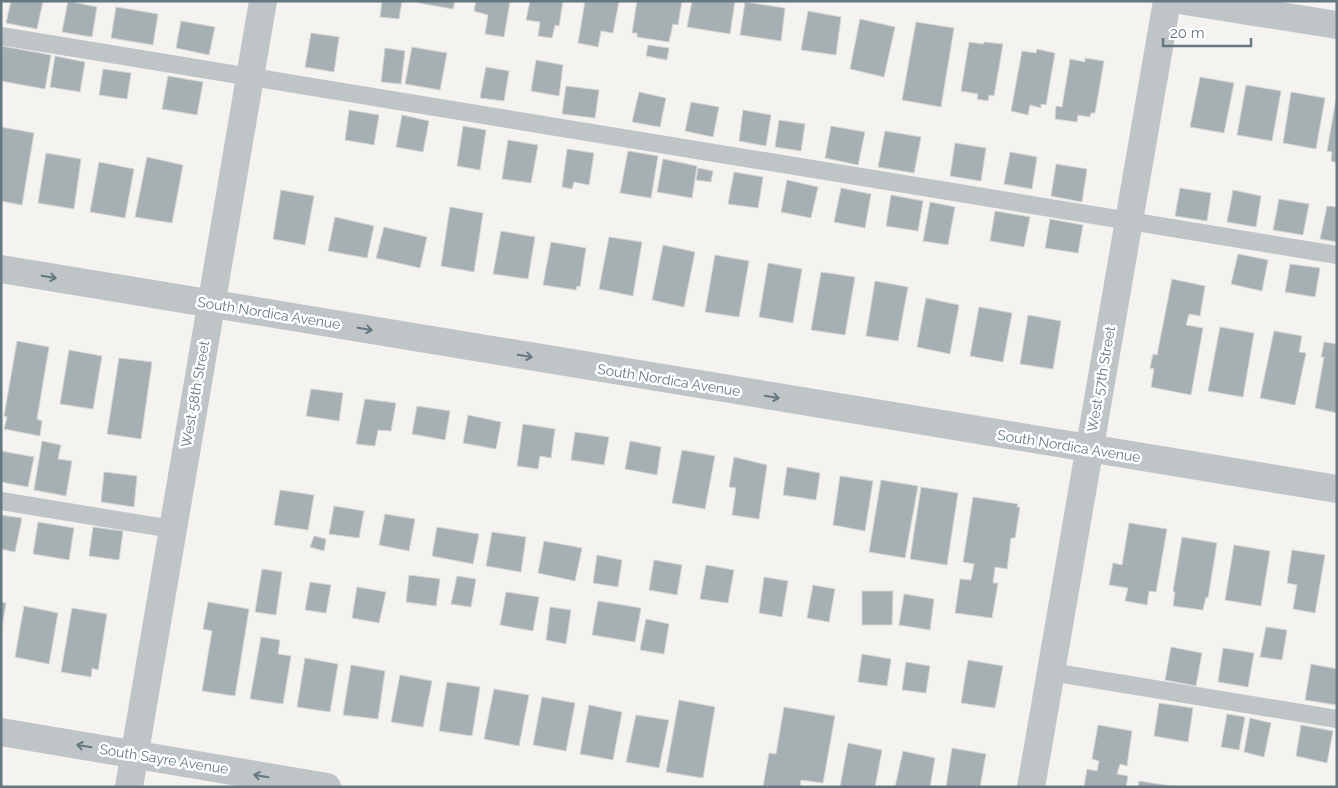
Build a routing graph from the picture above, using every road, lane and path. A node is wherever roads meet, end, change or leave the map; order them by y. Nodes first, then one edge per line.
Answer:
1 (263, 1) edge
2 (1166, 1) edge
3 (1185, 1) edge
4 (1337, 25) edge
5 (1, 36) edge
6 (250, 76) junction
7 (1129, 221) junction
8 (1337, 255) edge
9 (1, 269) edge
10 (211, 304) junction
11 (1089, 449) junction
12 (1337, 489) edge
13 (1, 500) edge
14 (172, 528) junction
15 (1051, 672) junction
16 (1337, 719) edge
17 (1, 732) edge
18 (134, 754) junction
19 (128, 787) edge
20 (327, 787) edge
21 (1031, 787) edge

1 - 6 street, West 58th Street
2 - 7 street, West 57th Street
3 - 4 street
5 - 6 lane
6 - 7 lane
6 - 10 street, West 58th Street
7 - 8 lane
7 - 11 street, West 57th Street
9 -> 10 street, South Nordica Avenue
10 -> 11 street, South Nordica Avenue
10 - 14 street, West 58th Street
11 - 12 street, South Nordica Avenue
11 - 15 street, West 57th Street
13 - 14 lane
14 - 18 street, West 58th Street
15 - 16 lane
15 - 21 street, West 57th Street
18 -> 17 street, South Sayre Avenue
18 - 19 street, West 58th Street
20 -> 18 street, South Sayre Avenue

